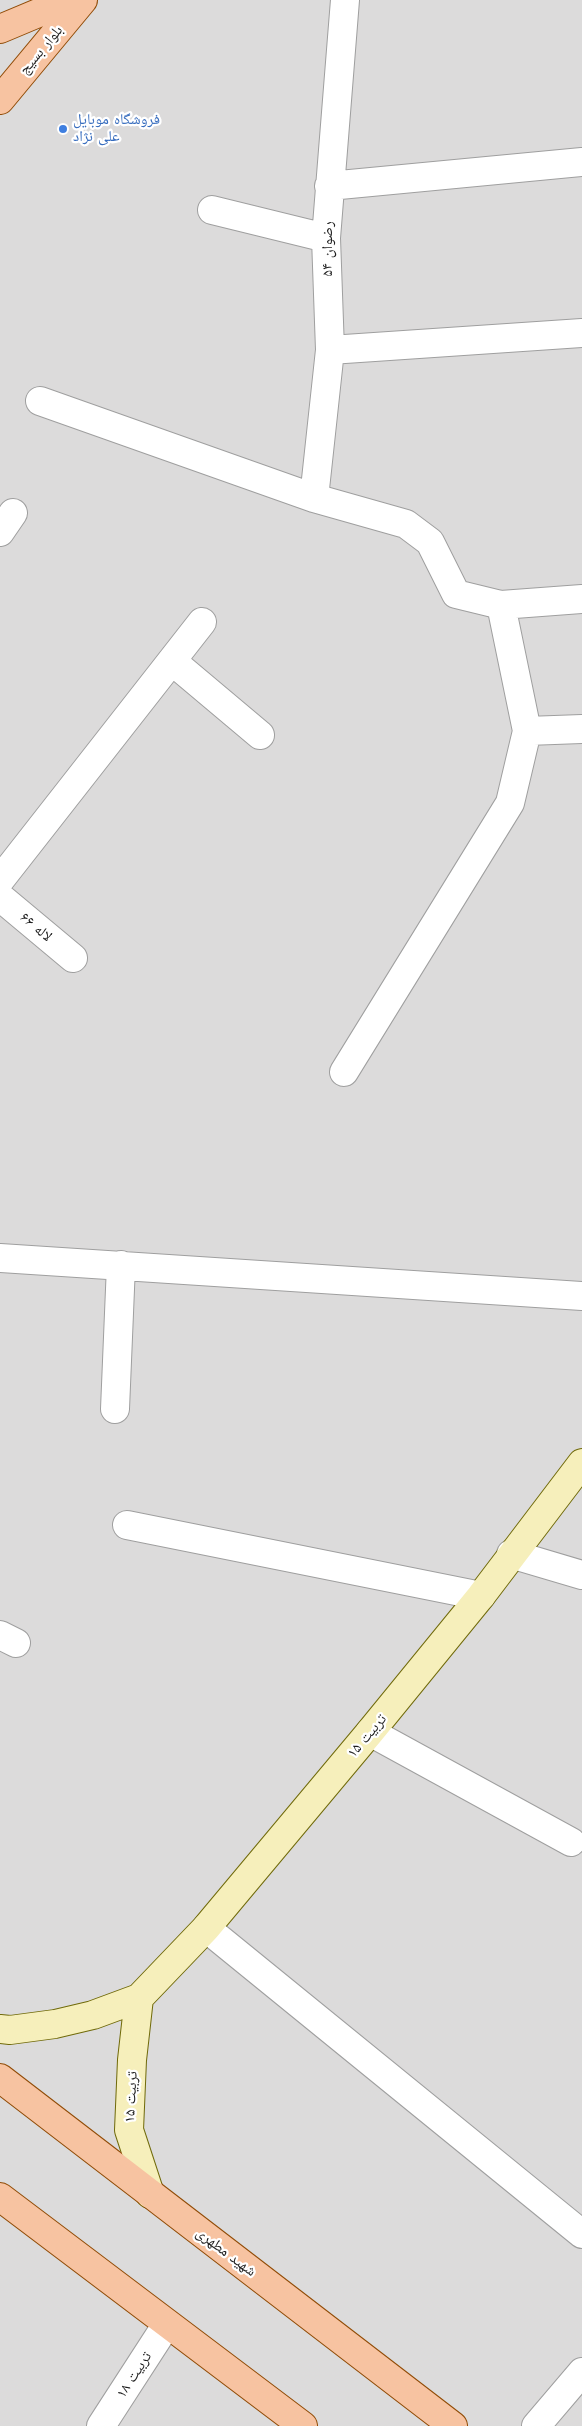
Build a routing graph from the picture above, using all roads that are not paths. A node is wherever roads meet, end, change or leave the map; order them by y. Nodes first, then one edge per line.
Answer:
1 (61, 0) edge
2 (82, 0) edge
3 (345, 0) edge
4 (0, 29) edge
5 (0, 100) edge
6 (582, 162) edge
7 (329, 186) junction
8 (212, 210) dead end
9 (326, 238) junction
10 (582, 333) edge
11 (330, 350) junction
12 (40, 401) dead end
13 (314, 498) junction
14 (582, 599) edge
15 (500, 605) junction
16 (202, 622) dead end
17 (172, 661) junction
18 (582, 728) edge
19 (527, 731) junction
20 (260, 735) dead end
21 (0, 880) edge
22 (0, 897) edge
23 (73, 958) dead end
24 (344, 1072) dead end
25 (0, 1258) edge
26 (121, 1266) junction
27 (582, 1296) edge
28 (115, 1409) dead end
29 (582, 1463) edge
30 (127, 1525) dead end
31 (511, 1554) junction
32 (582, 1576) edge
33 (481, 1596) junction
34 (370, 1732) junction
35 (571, 1842) dead end
36 (206, 1928) junction
37 (139, 1998) junction
38 (0, 2029) edge
39 (0, 2078) edge
40 (150, 2194) junction
41 (0, 2197) edge
42 (582, 2234) edge
43 (167, 2324) junction
44 (582, 2372) edge
45 (300, 2425) edge
46 (100, 2426) edge
47 (453, 2426) edge
48 (536, 2426) edge

1 - 4 main road
2 - 5 main road, بلوار بسیج
3 - 7 street, رضوان ۵۴
6 - 7 street
7 - 9 street, رضوان ۵۴
8 - 9 street
9 - 11 street, رضوان ۵۴
10 - 11 street
11 - 13 street, رضوان ۵۴
12 - 13 street
13 - 15 street
14 - 15 street
15 - 19 street
16 - 17 street
17 - 20 street
17 - 21 street
18 - 19 street
19 - 24 street
22 - 23 street, لاله ۶۶
25 - 26 street
26 - 27 street
26 - 28 street
29 - 31 street, تربیت ۱۵
30 - 33 street
31 - 32 street
31 - 33 street, تربیت ۱۵
33 - 34 street, تربیت ۱۵
34 - 35 street
34 - 36 street, تربیت ۱۵
36 - 37 street, تربیت ۱۵
36 - 42 street
37 - 38 street, تربیت ۱۵
37 - 40 street, تربیت ۱۵
39 - 40 main road, شهید مطهری
40 - 47 main road, شهید مطهری
41 - 43 main road
43 - 45 main road
43 - 46 street, تربیت ۱۸
44 - 48 street

